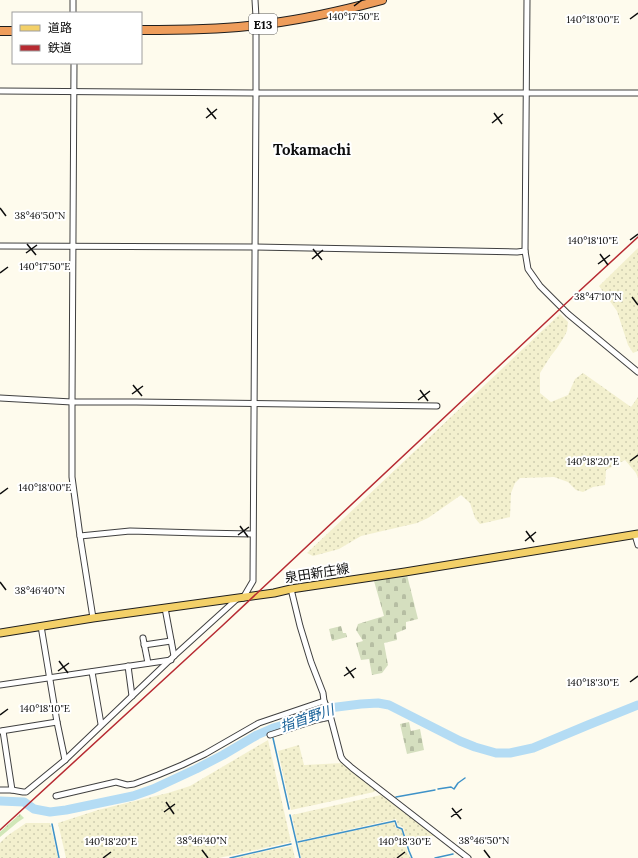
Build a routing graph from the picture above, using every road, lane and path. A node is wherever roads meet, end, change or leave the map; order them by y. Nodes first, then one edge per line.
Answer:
1 (73, 0) edge
2 (255, 0) edge
3 (382, 0) edge
4 (527, 0) edge
5 (74, 12) edge
6 (256, 17) dead end
7 (142, 30) edge
8 (0, 31) edge
9 (12, 31) edge
10 (256, 35) dead end
11 (74, 64) edge
12 (0, 91) edge
13 (74, 92) junction
14 (256, 93) junction
15 (526, 93) junction
16 (638, 93) edge
17 (0, 246) edge
18 (73, 247) junction
19 (255, 247) junction
20 (526, 251) junction
21 (638, 372) edge
22 (0, 398) edge
23 (72, 402) junction
24 (254, 404) junction
25 (437, 406) dead end
26 (252, 534) junction
27 (636, 534) edge
28 (80, 536) junction
29 (638, 545) edge
30 (292, 589) junction
31 (241, 598) junction
32 (165, 608) junction
33 (93, 618) junction
34 (41, 626) junction
35 (0, 633) edge
36 (143, 638) dead end
37 (171, 641) junction
38 (144, 645) junction
39 (173, 658) junction
40 (148, 663) junction
41 (128, 666) junction
42 (92, 672) junction
43 (50, 677) junction
44 (0, 685) edge
45 (132, 696) junction
46 (324, 701) junction
47 (330, 716) junction
48 (57, 722) junction
49 (101, 724) junction
50 (1, 731) edge
51 (270, 735) dead end
52 (65, 760) junction
53 (0, 790) edge
54 (12, 790) junction
55 (56, 796) dead end
56 (468, 858) edge

1 - 5 street
2 - 6 street
3 - 7 highway, E13
4 - 15 street
8 - 9 highway
10 - 14 street
11 - 13 street
12 - 13 street
13 - 14 street
13 - 18 street
14 - 15 street
14 - 19 street
15 - 16 street
15 - 20 street
17 - 18 street
18 - 19 street
18 - 23 street
19 - 20 street
19 - 24 street
20 - 21 street
22 - 23 street
23 - 24 street
23 - 28 street
24 - 25 street
24 - 26 street
26 - 28 street
26 - 31 street
27 - 29 street
27 - 30 main road, 泉田新庄線
28 - 33 street
30 - 31 main road, 泉田新庄線
30 - 46 street
31 - 32 main road, 泉田新庄線
31 - 39 street
32 - 33 main road, 泉田新庄線
32 - 37 street
33 - 34 main road, 泉田新庄線
34 - 35 main road, 泉田新庄線
34 - 43 street
36 - 38 street
37 - 38 street
37 - 39 street
38 - 40 street
39 - 40 street
39 - 45 street
40 - 41 street
41 - 42 street
41 - 45 street
42 - 43 street
42 - 49 street
43 - 44 street
43 - 48 street
45 - 49 street
46 - 47 street
46 - 55 street
47 - 51 street
47 - 56 street
48 - 50 street
48 - 52 street
49 - 52 street
50 - 54 street
52 - 54 street
53 - 54 street

